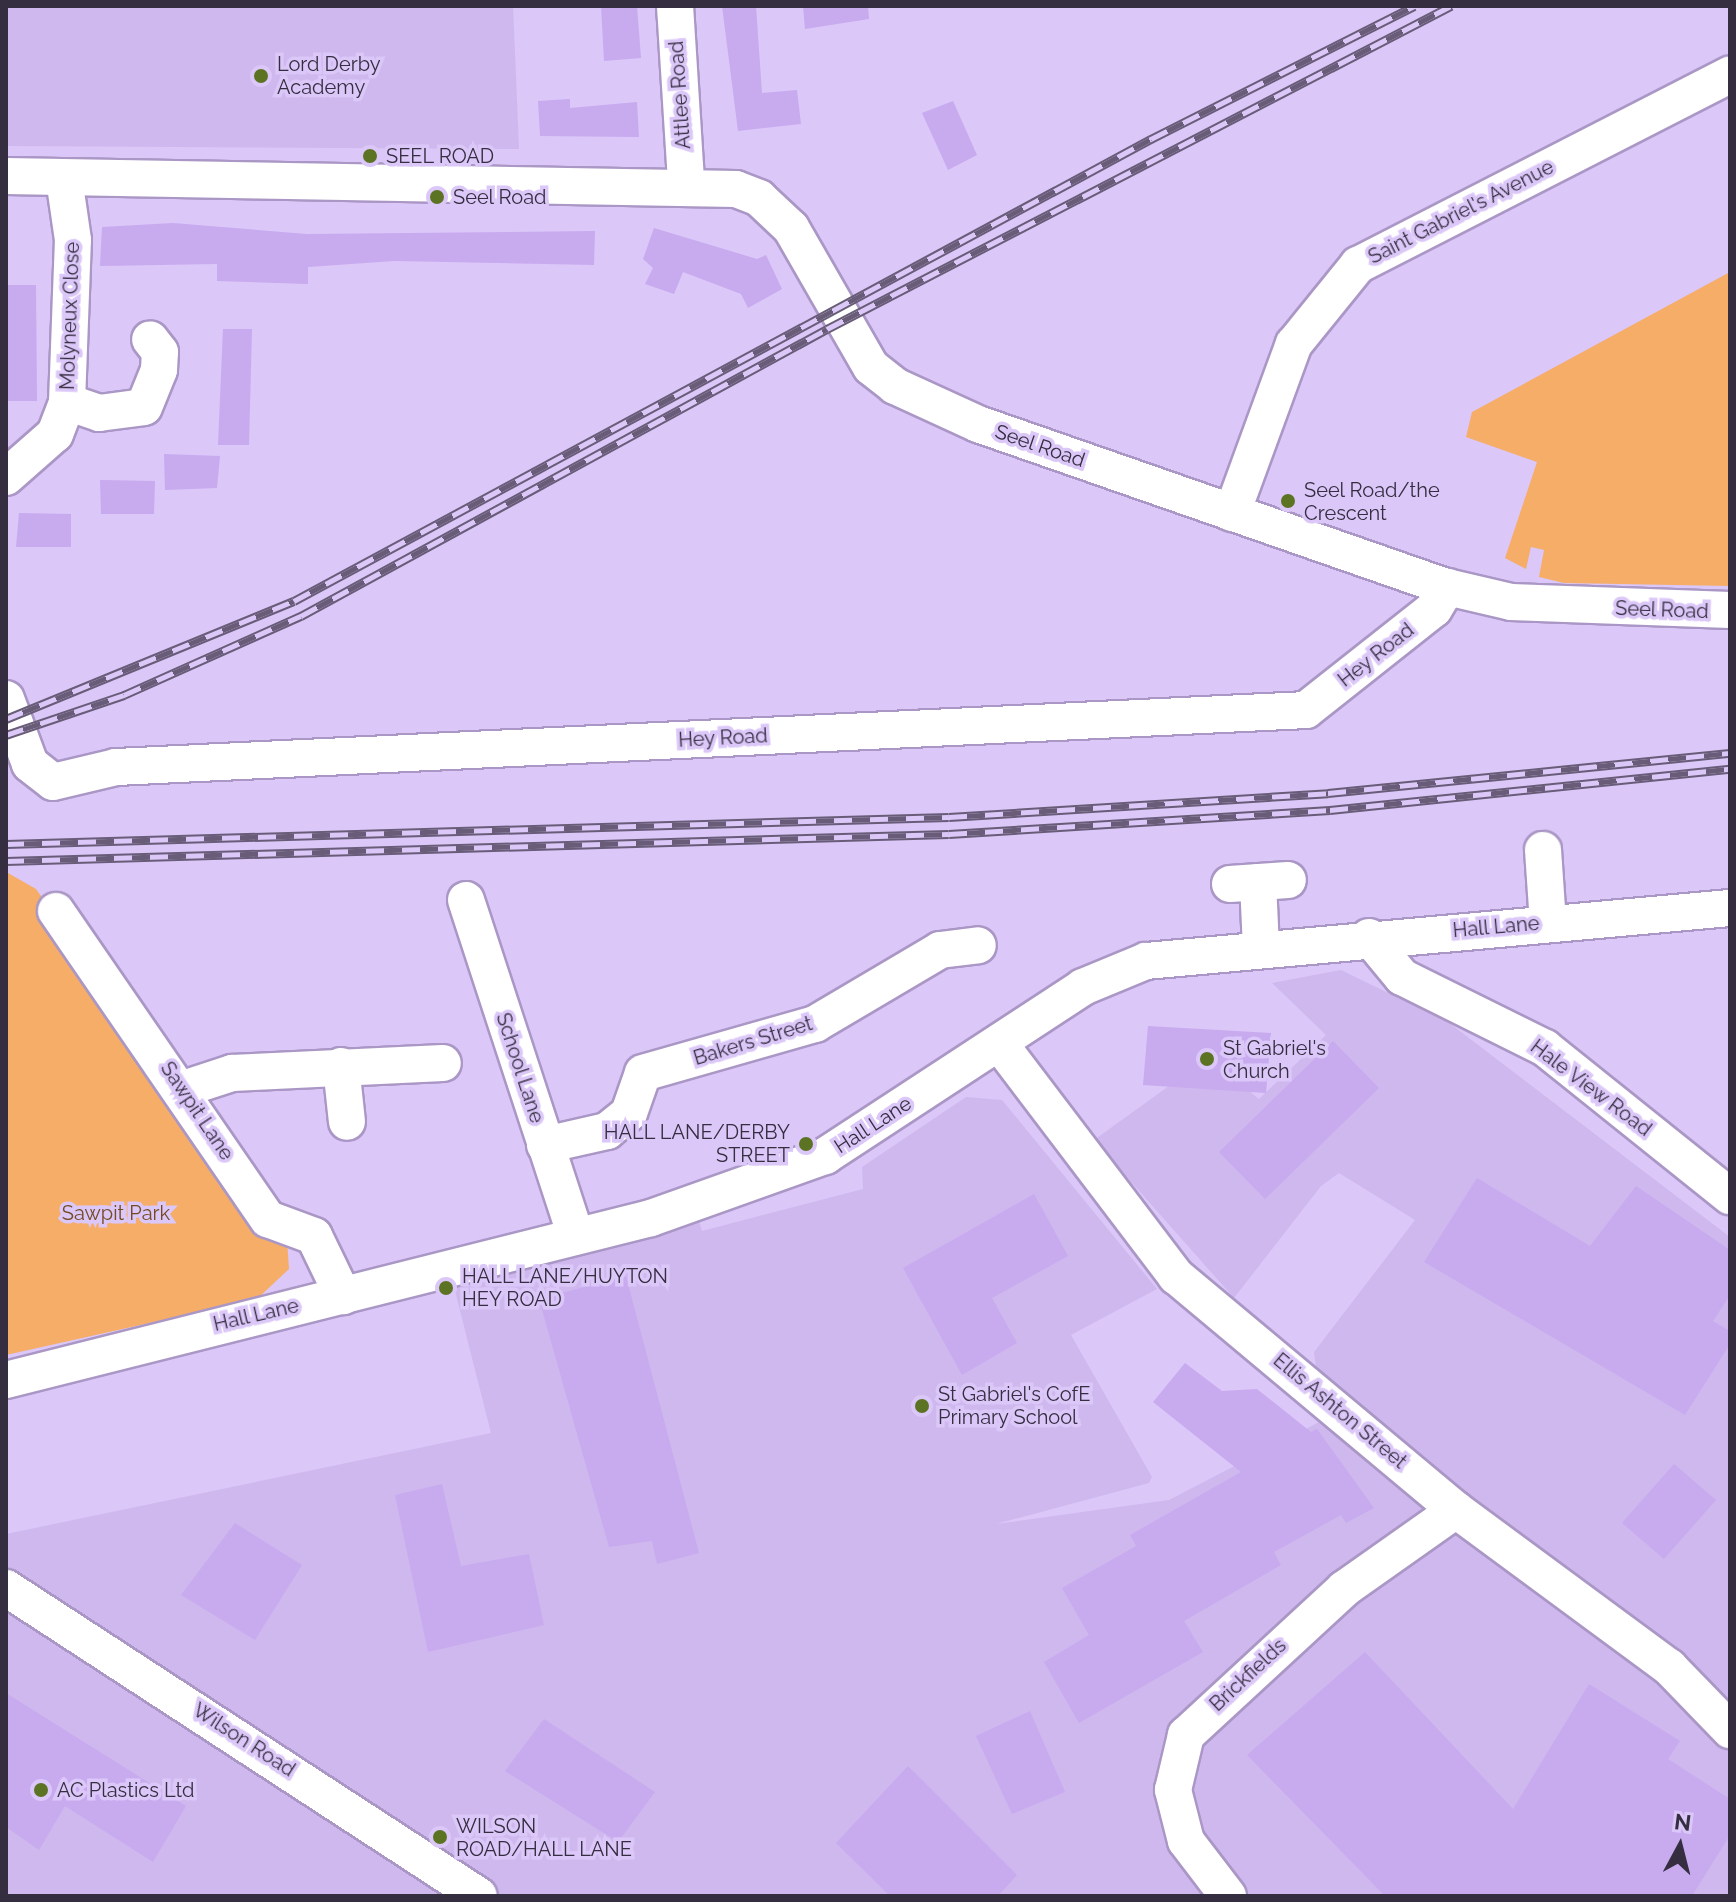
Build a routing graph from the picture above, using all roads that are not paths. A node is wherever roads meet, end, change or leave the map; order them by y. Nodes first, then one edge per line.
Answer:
1 (675, 6) edge
2 (1730, 75) edge
3 (6, 176) edge
4 (64, 178) junction
5 (686, 183) junction
6 (150, 339) dead end
7 (67, 402) junction
8 (6, 477) edge
9 (1232, 513) junction
10 (1447, 587) junction
11 (1730, 610) edge
12 (6, 699) edge
13 (1541, 850) dead end
14 (1259, 882) dead end
15 (466, 900) dead end
16 (1730, 908) edge
17 (56, 911) dead end
18 (1548, 923) junction
19 (1369, 937) junction
20 (978, 945) dead end
21 (1261, 948) junction
22 (999, 1043) junction
23 (443, 1063) dead end
24 (341, 1066) junction
25 (183, 1089) junction
26 (347, 1122) dead end
27 (545, 1145) junction
28 (1730, 1196) edge
29 (576, 1236) junction
30 (343, 1296) junction
31 (6, 1380) edge
32 (1456, 1510) junction
33 (6, 1588) edge
34 (1730, 1730) edge
35 (479, 1896) edge
36 (1228, 1896) edge

1 - 5 street, Attlee Road
2 - 9 street, Saint Gabriel's Avenue
3 - 4 street, Seel Road
4 - 5 street, Seel Road
4 - 7 street, Molyneux Close
5 - 9 street, Seel Road
6 - 7 street
7 - 8 street, Molyneux Close
9 - 10 street, Seel Road
10 - 11 street, Seel Road
10 - 12 street, Hey Road
13 - 18 street
14 - 21 street
15 - 27 street, School Lane
16 - 18 street, Hall Lane
17 - 25 street, Sawpit Lane
18 - 19 street, Hall Lane
19 - 21 street, Hall Lane
19 - 28 street, Hale View Road
20 - 27 street, Bakers Street
21 - 22 street, Hall Lane
22 - 29 street, Hall Lane
22 - 32 street, Ellis Ashton Street
23 - 24 street
24 - 25 street
24 - 26 street
25 - 30 street, Sawpit Lane
27 - 29 street, School Lane
29 - 30 street, Hall Lane
30 - 31 street, Hall Lane
32 - 34 street, Ellis Ashton Street
32 - 36 street, Brickfields
33 - 35 street, Wilson Road

